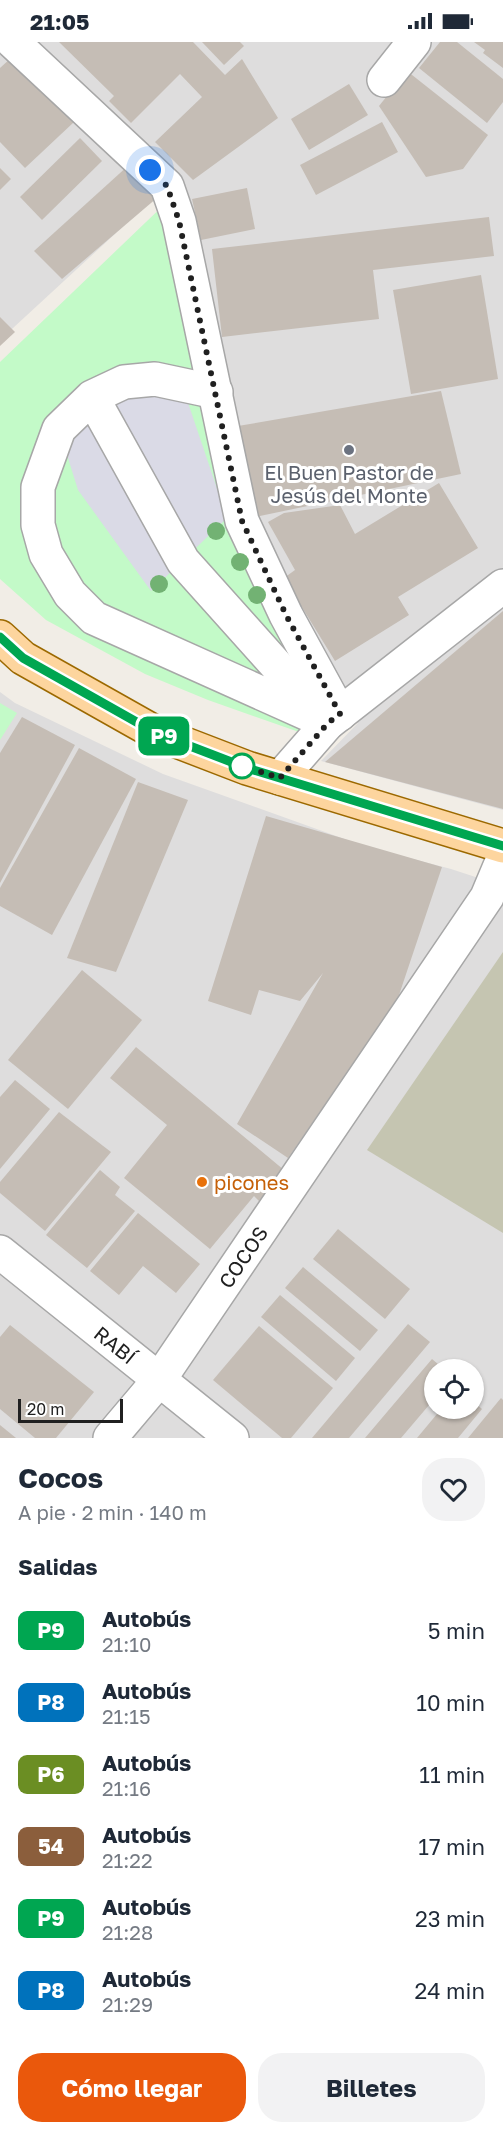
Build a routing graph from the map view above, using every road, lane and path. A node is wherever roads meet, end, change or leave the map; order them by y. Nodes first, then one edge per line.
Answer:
1 (13, 42) edge
2 (414, 42) edge
3 (384, 80) dead end
4 (216, 392) junction
5 (92, 397) junction
6 (503, 586) edge
7 (0, 637) edge
8 (334, 718) junction
9 (280, 778) junction
10 (503, 846) edge
11 (503, 859) edge
12 (0, 1252) edge
13 (159, 1380) junction
14 (110, 1438) edge
15 (232, 1438) edge

1 - 4 street
2 - 3 street
4 - 5 street
4 - 8 street
5 - 8 street
5 - 8 street
6 - 8 street
7 - 9 main road
8 - 9 street
9 - 10 main road
11 - 13 street, COCOS
12 - 13 street, RABÍ
13 - 14 street, COCOS
13 - 15 street, RABÍ

